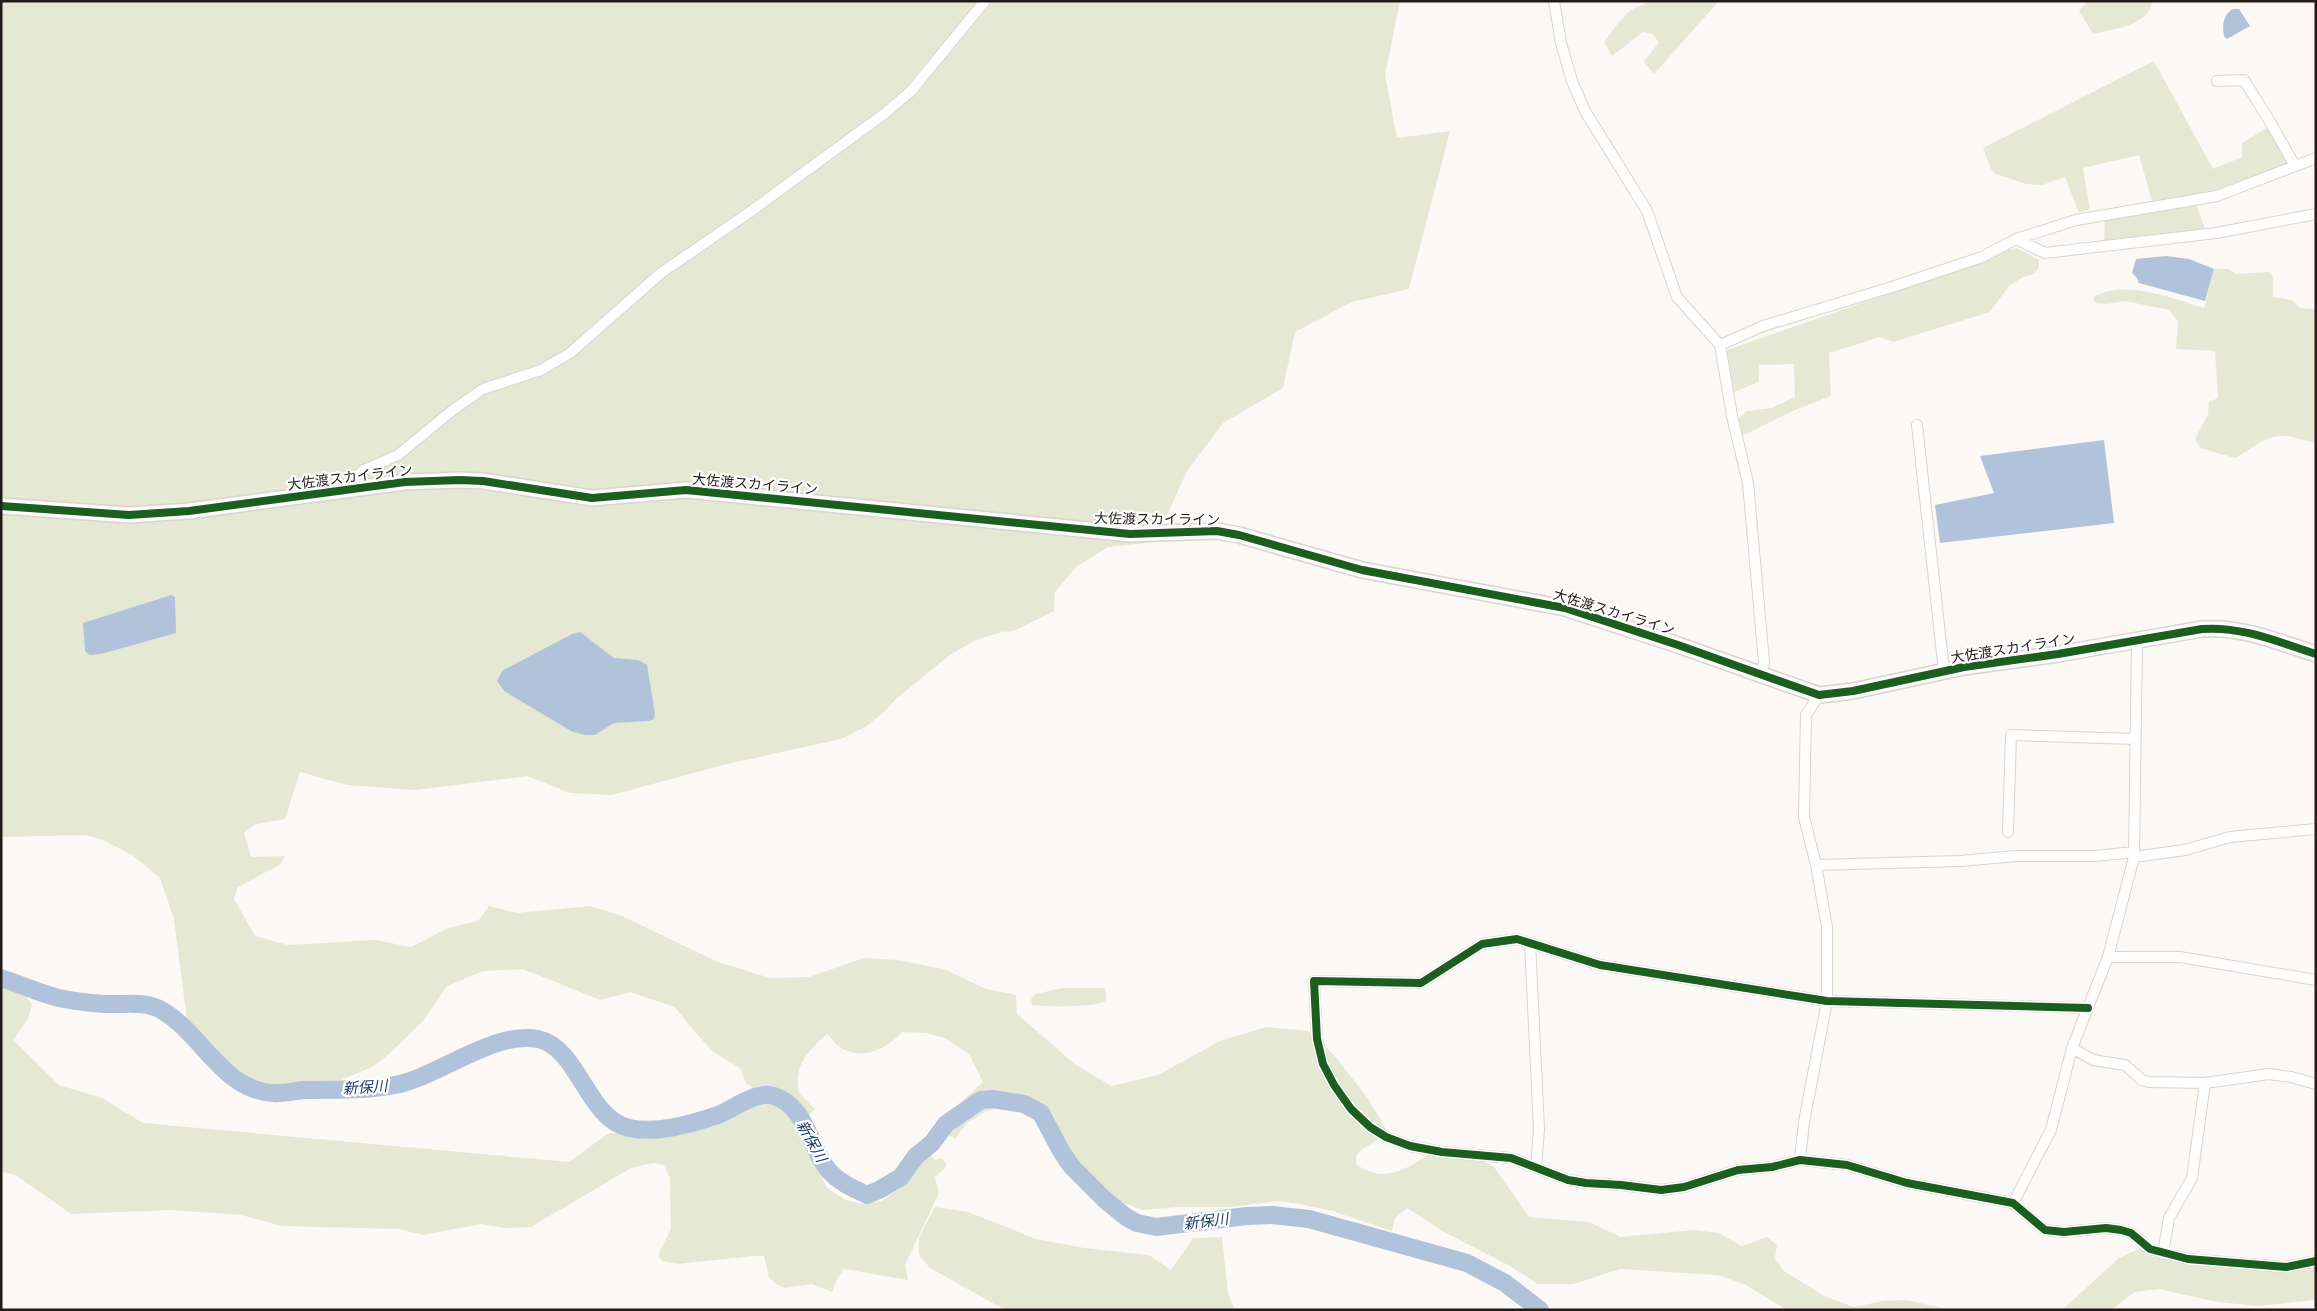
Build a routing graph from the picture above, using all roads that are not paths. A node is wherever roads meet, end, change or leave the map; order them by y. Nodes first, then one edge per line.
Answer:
1 (985, 1) edge
2 (1554, 1) edge
3 (2217, 81) dead end
4 (2316, 158) edge
5 (2295, 166) junction
6 (2316, 214) edge
7 (2016, 239) junction
8 (1720, 345) junction
9 (1918, 425) dead end
10 (339, 490) junction
11 (1, 506) edge
12 (2137, 639) junction
13 (2316, 654) edge
14 (1944, 671) junction
15 (1762, 675) junction
16 (1819, 695) junction
17 (2136, 740) junction
18 (2316, 829) edge
19 (2008, 832) dead end
20 (2134, 854) junction
21 (1816, 865) junction
22 (1530, 943) junction
23 (2108, 957) junction
24 (2316, 980) edge
25 (1827, 1001) junction
26 (2088, 1008) junction
27 (2072, 1048) junction
28 (2205, 1083) junction
29 (2316, 1084) edge
30 (1800, 1160) junction
31 (1536, 1168) junction
32 (2013, 1203) junction
33 (2163, 1254) junction
34 (2316, 1261) edge

1 - 10 street
2 - 8 street
3 - 5 street
4 - 5 street
5 - 7 street
6 - 7 street
7 - 8 street
8 - 15 street
9 - 14 street
10 - 11 street, 大佐渡スカイライン
10 - 15 street, 大佐渡スカイライン
12 - 13 street, 大佐渡スカイライン
12 - 14 street, 大佐渡スカイライン
12 - 17 street
14 - 16 street, 大佐渡スカイライン
15 - 16 street, 大佐渡スカイライン
16 - 21 street
17 - 19 street
17 - 20 street
18 - 20 street
20 - 21 street
20 - 23 street
21 - 25 street
22 - 25 street
22 - 31 street
22 - 31 street
23 - 24 street
23 - 26 street
25 - 26 street
25 - 30 street
26 - 27 street
27 - 28 street
27 - 32 street
28 - 29 street
28 - 33 street
30 - 31 street
30 - 32 street
32 - 33 street
33 - 34 street

